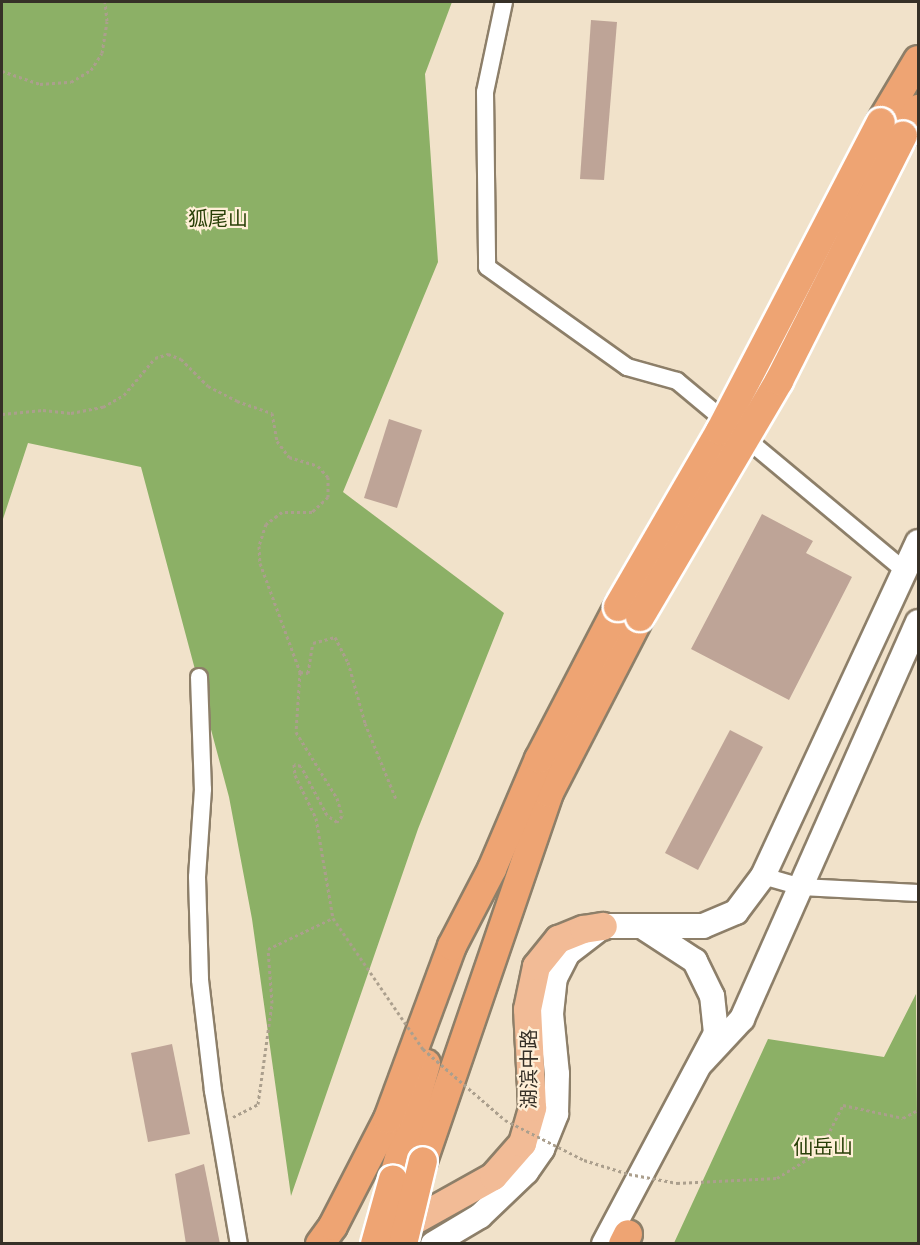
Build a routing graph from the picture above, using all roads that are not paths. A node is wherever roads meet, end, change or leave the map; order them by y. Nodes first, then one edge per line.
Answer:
1 (504, 2) edge
2 (918, 60) edge
3 (918, 109) edge
4 (918, 542) edge
5 (905, 571) junction
6 (629, 612) junction
7 (918, 622) edge
8 (199, 677) dead end
9 (492, 869) junction
10 (764, 876) junction
11 (801, 887) junction
12 (918, 893) edge
13 (603, 926) junction
14 (646, 929) junction
15 (702, 1062) junction
16 (620, 1241) edge
17 (239, 1244) edge
18 (320, 1244) edge
19 (370, 1244) edge
20 (375, 1244) edge
21 (403, 1244) edge
22 (432, 1244) edge

1 - 5 street
2 - 6 highway, bridge
3 - 6 highway, bridge
4 - 5 main road
5 - 10 main road
6 - 9 highway
6 - 21 highway, bridge
7 - 11 main road
8 - 17 street
9 - 18 highway
9 - 20 highway, bridge
10 - 11 street
10 - 14 main road
11 - 12 street
11 - 15 main road
13 - 14 main road
13 - 19 main road, 湖滨中路
13 - 22 main road
14 - 15 main road
15 - 16 main road

